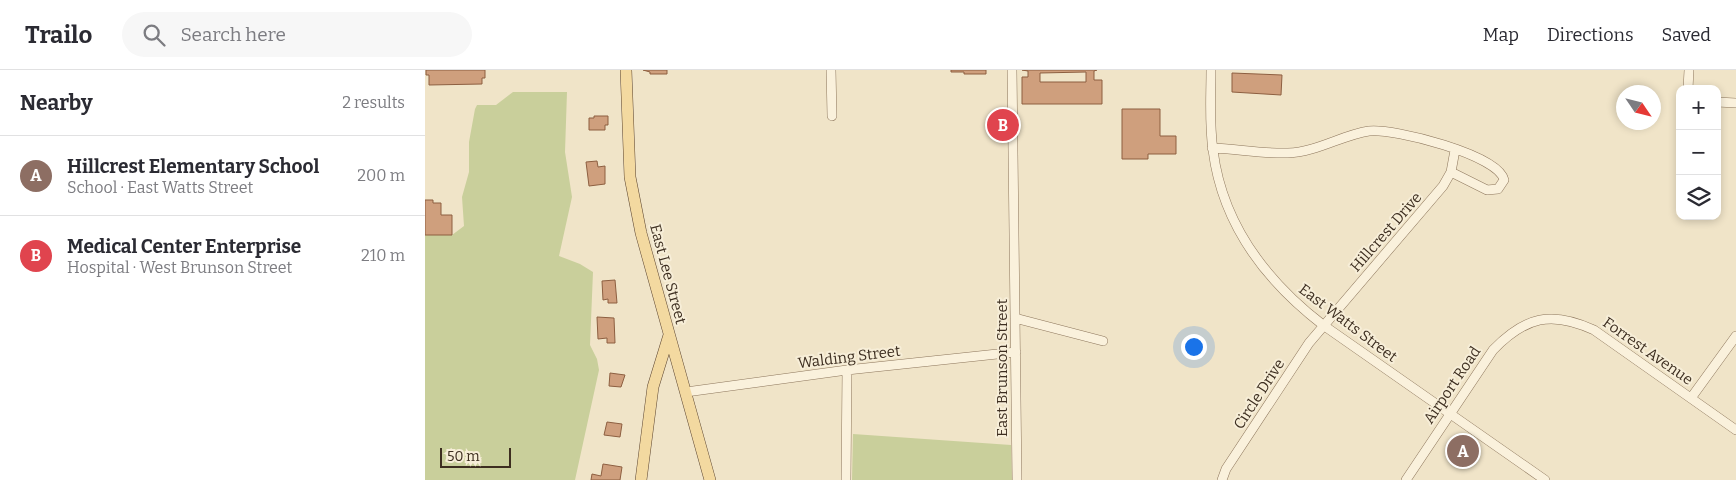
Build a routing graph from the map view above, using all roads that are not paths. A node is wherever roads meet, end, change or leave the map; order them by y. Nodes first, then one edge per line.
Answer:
1 (627, 70) edge
2 (831, 70) edge
3 (1012, 70) edge
4 (1211, 70) edge
5 (1689, 70) edge
6 (1688, 85) edge
7 (1721, 102) edge
8 (1736, 103) edge
9 (832, 116) dead end
10 (1213, 148) junction
11 (1455, 150) junction
12 (1451, 172) junction
13 (1015, 318) junction
14 (1535, 320) joint
15 (1323, 325) junction
16 (669, 335) junction
17 (1736, 336) edge
18 (1103, 341) dead end
19 (1016, 352) junction
20 (847, 370) junction
21 (686, 392) junction
22 (1691, 398) junction
23 (1449, 413) junction
24 (1736, 430) edge
25 (641, 480) edge
26 (710, 480) edge
27 (846, 480) edge
28 (1017, 480) edge
29 (1222, 480) edge
30 (1406, 480) edge
31 (1545, 480) edge

1 - 16 main road, East Lee Street
2 - 9 street
3 - 13 street, East Brunson Street
4 - 10 street, East Watts Street
5 - 6 street
7 - 8 street
10 - 11 street
10 - 15 street, East Watts Street
11 - 12 street, Hillcrest Drive
11 - 12 street
12 - 15 street, Hillcrest Drive
13 - 18 street
13 - 19 street, East Brunson Street
14 - 22 street, Forrest Avenue
14 - 23 street, Airport Road
15 - 23 street, East Watts Street
15 - 29 street, Circle Drive
16 - 21 main road, East Lee Street
16 - 25 main road
17 - 22 street
19 - 20 street, Walding Street
19 - 28 street, East Brunson Street
20 - 21 street, Walding Street
20 - 27 street
21 - 26 main road, East Lee Street
22 - 24 street, Forrest Avenue
23 - 30 street, Airport Road
23 - 31 street, East Watts Street

